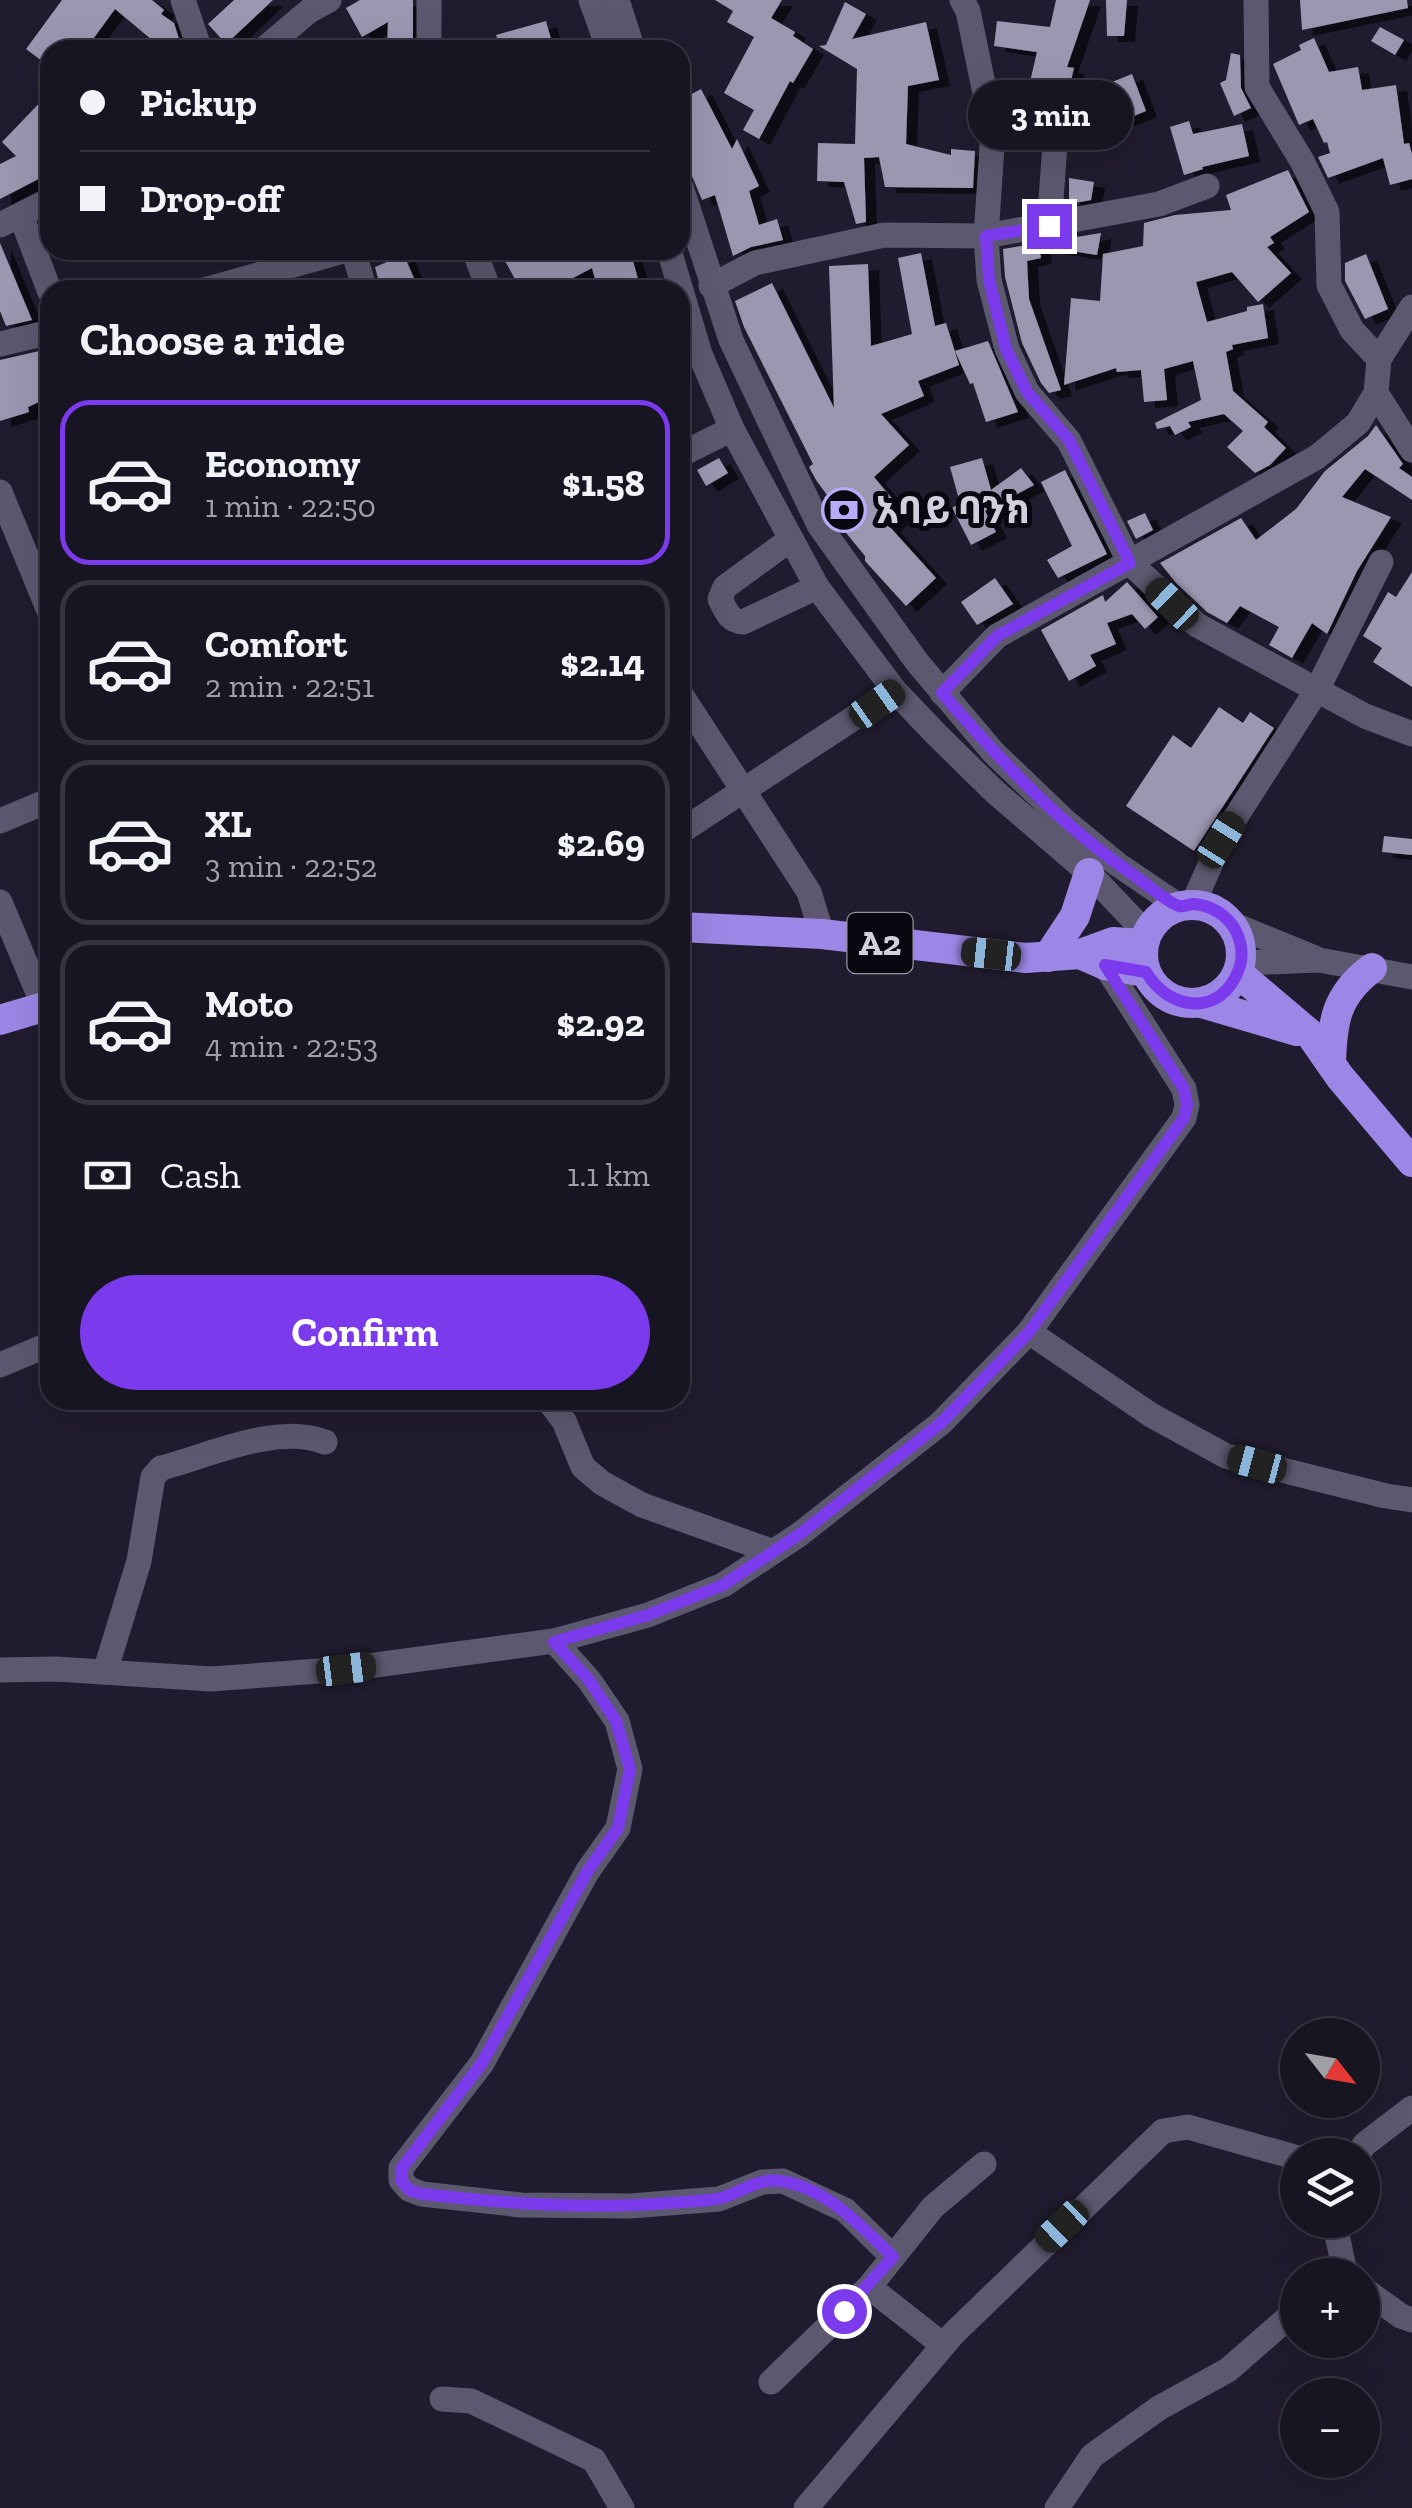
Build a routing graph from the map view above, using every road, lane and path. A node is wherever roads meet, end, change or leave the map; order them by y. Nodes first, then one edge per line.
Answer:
1 (183, 0) edge
2 (329, 0) edge
3 (430, 0) edge
4 (590, 0) edge
5 (617, 0) edge
6 (962, 0) edge
7 (1256, 0) edge
8 (197, 40) edge
9 (282, 40) edge
10 (429, 40) edge
11 (605, 40) edge
12 (630, 40) edge
13 (1066, 118) dead end
14 (1208, 186) dead end
15 (40, 205) edge
16 (690, 218) edge
17 (10, 220) edge
18 (1049, 226) junction
19 (986, 236) junction
20 (314, 260) edge
21 (43, 280) edge
22 (240, 280) edge
23 (710, 286) junction
24 (1412, 307) edge
25 (690, 319) edge
26 (40, 334) edge
27 (0, 344) edge
28 (1379, 359) junction
29 (1376, 393) junction
30 (732, 428) junction
31 (690, 450) edge
32 (1412, 450) edge
33 (0, 492) edge
34 (791, 540) junction
35 (1381, 562) dead end
36 (1130, 563) junction
37 (817, 587) junction
38 (40, 589) edge
39 (1317, 690) junction
40 (895, 691) junction
41 (942, 693) junction
42 (690, 709) edge
43 (1412, 734) edge
44 (742, 791) junction
45 (40, 804) edge
46 (0, 821) edge
47 (690, 825) edge
48 (1089, 873) junction
49 (0, 902) edge
50 (1186, 905) junction
51 (1232, 924) junction
52 (690, 927) edge
53 (822, 934) junction
54 (1145, 950) junction
55 (1048, 957) junction
56 (1092, 960) junction
57 (1319, 960) junction
58 (1240, 968) junction
59 (1372, 968) junction
60 (1412, 976) edge
61 (40, 991) edge
62 (1202, 1003) junction
63 (40, 1008) edge
64 (0, 1020) edge
65 (1310, 1034) junction
66 (1331, 1064) junction
67 (1412, 1162) edge
68 (1029, 1332) junction
69 (40, 1348) edge
70 (0, 1365) edge
71 (569, 1410) edge
72 (325, 1442) dead end
73 (1412, 1500) edge
74 (771, 1551) junction
75 (554, 1642) junction
76 (0, 1670) edge
77 (105, 1672) junction
78 (1412, 2108) edge
79 (1373, 2138) edge
80 (1280, 2153) edge
81 (984, 2164) dead end
82 (893, 2257) junction
83 (869, 2288) junction
84 (1380, 2301) edge
85 (1412, 2320) edge
86 (1280, 2325) edge
87 (943, 2345) junction
88 (771, 2382) dead end
89 (442, 2400) dead end
90 (622, 2508) edge
91 (806, 2508) edge
92 (1057, 2508) edge

1 - 8 street
2 - 9 street
3 - 10 street
4 - 11 street
5 - 12 street
6 - 19 street
7 - 28 street
13 - 18 street
14 - 18 street
15 - 17 street
16 - 23 street
17 - 21 street
18 - 19 street
19 - 23 street
19 - 36 street
20 - 22 street
23 - 41 street
24 - 28 street
25 - 30 street
26 - 27 street
28 - 29 street
29 - 32 street
29 - 36 street
30 - 31 street
30 - 34 street
33 - 38 street
34 - 37 street
34 - 37 street
35 - 39 street
36 - 39 street
36 - 41 street
37 - 40 street
39 - 43 street
39 - 50 street
40 - 44 street
40 - 48 street
41 - 50 street
42 - 44 street
44 - 47 street
44 - 53 street
45 - 46 street
48 - 54 street
48 - 55 highway
49 - 61 street
50 - 51 highway
50 - 54 highway
51 - 57 street
51 - 58 highway
52 - 53 highway, A2
53 - 55 highway, A2
54 - 56 highway, A2
54 - 62 highway
55 - 56 highway, A2
56 - 68 street
57 - 58 street
57 - 59 street
58 - 62 highway
58 - 65 highway
59 - 60 street
59 - 66 highway
62 - 65 highway
63 - 64 highway
65 - 66 highway
66 - 67 highway
68 - 73 street
68 - 74 street
69 - 70 street
71 - 74 street
72 - 77 street
74 - 75 street
75 - 77 street
75 - 82 street
76 - 77 street
78 - 79 street
80 - 87 street
81 - 82 street
82 - 83 street
83 - 87 street
83 - 88 street
84 - 85 street
86 - 92 street
87 - 91 street
89 - 90 street

